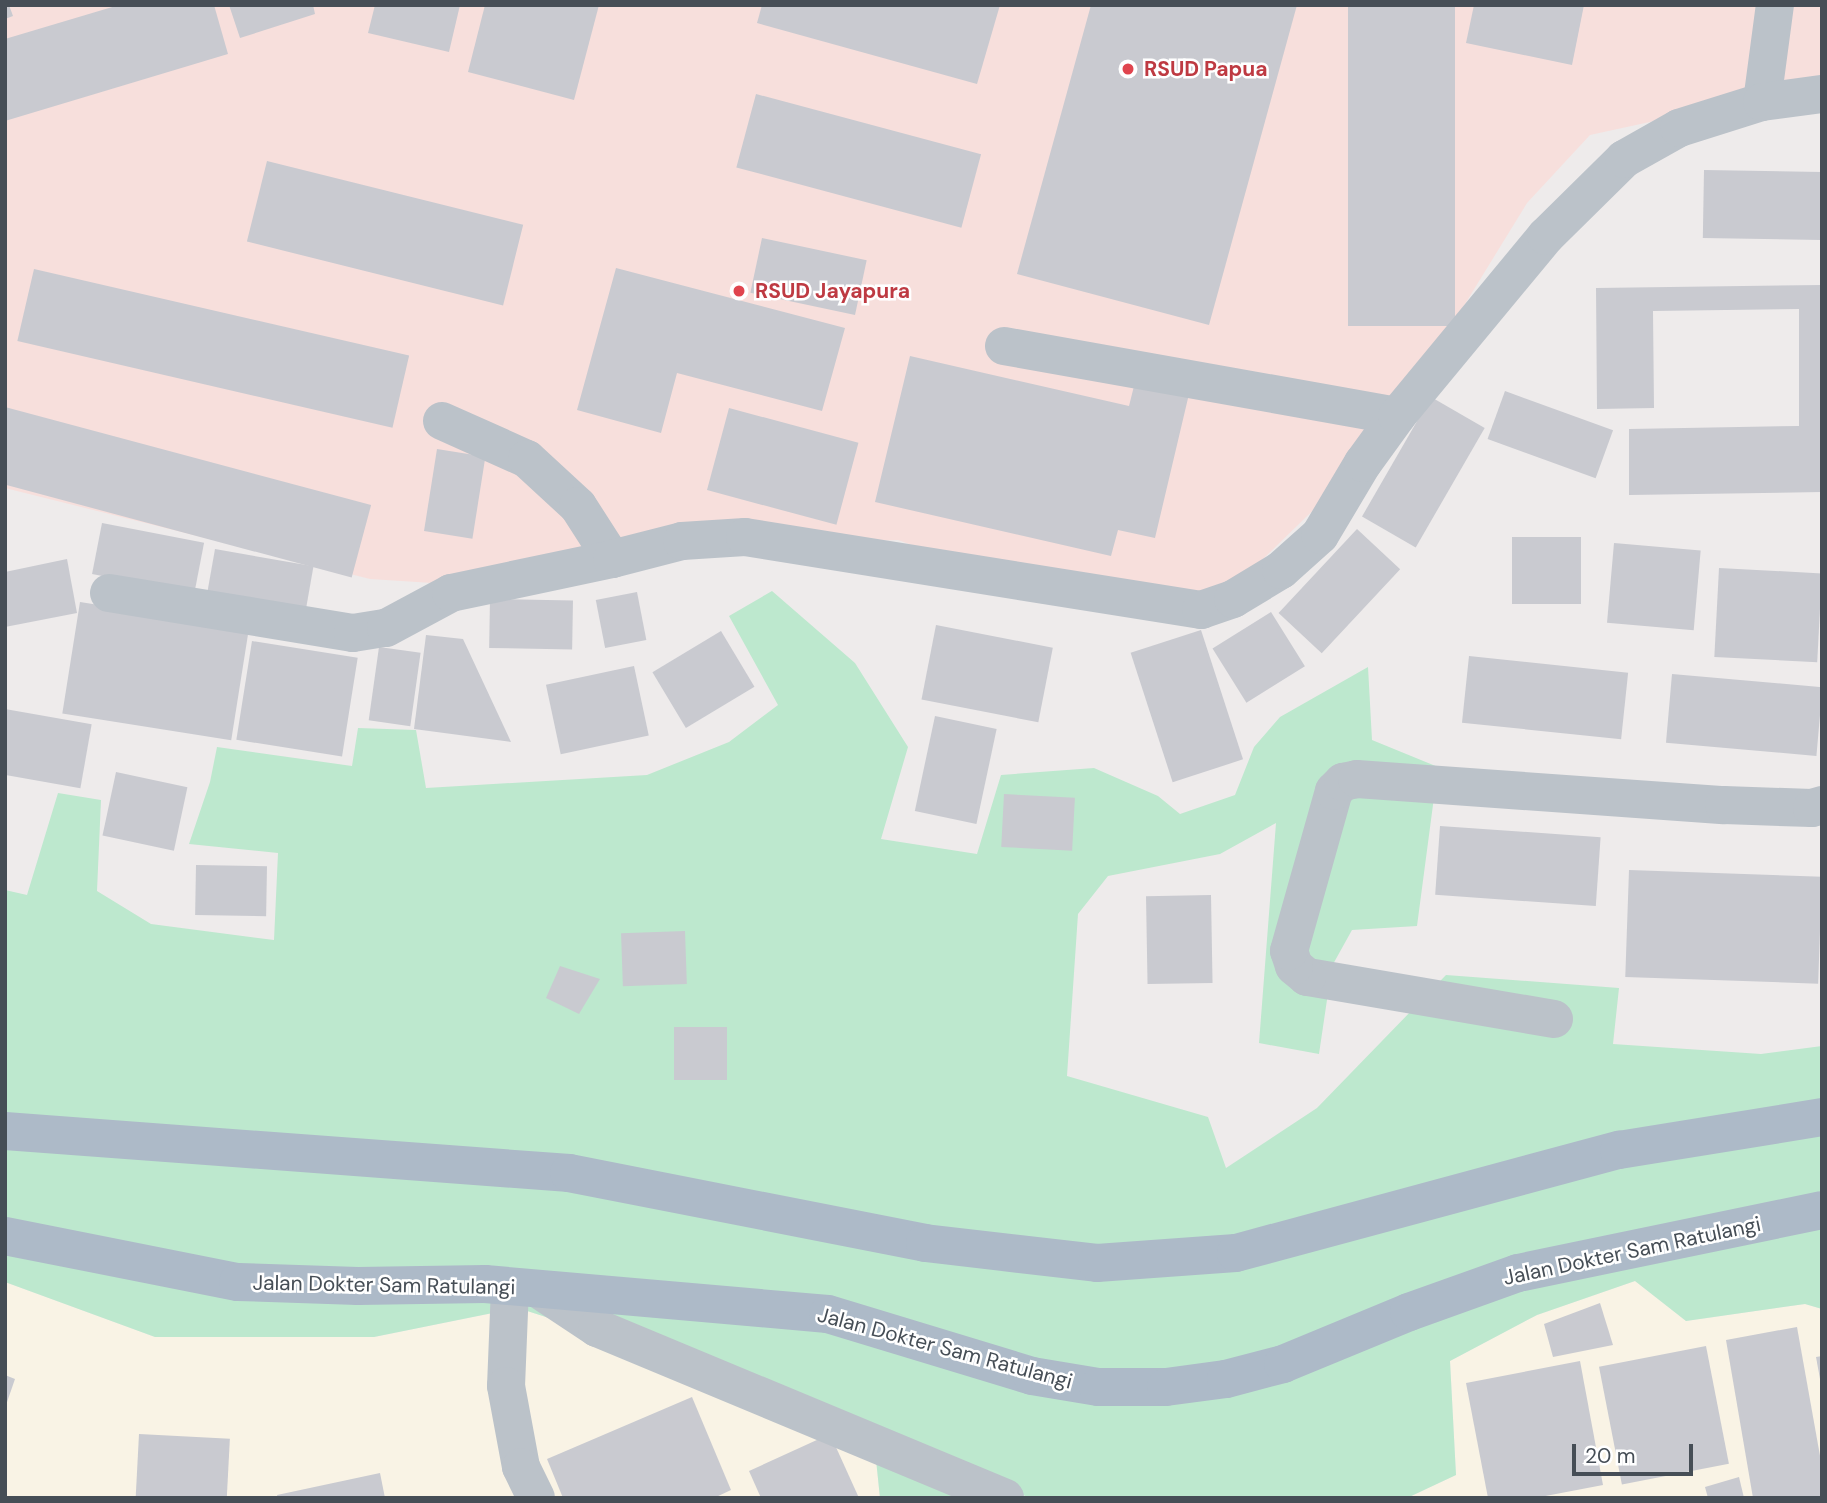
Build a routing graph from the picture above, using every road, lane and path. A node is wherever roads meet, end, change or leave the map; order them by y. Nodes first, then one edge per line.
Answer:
1 (1775, 5) edge
2 (1822, 94) edge
3 (1762, 102) junction
4 (1004, 346) dead end
5 (1397, 416) junction
6 (442, 421) dead end
7 (612, 559) junction
8 (109, 593) dead end
9 (1822, 805) edge
10 (1554, 1019) dead end
11 (1822, 1117) edge
12 (5, 1131) edge
13 (1822, 1210) edge
14 (5, 1237) edge
15 (524, 1288) junction
16 (536, 1498) edge
17 (1005, 1498) edge

1 - 3 street
2 - 3 street
3 - 5 street
4 - 5 street
5 - 7 street
6 - 7 street
7 - 8 street
9 - 10 street
11 - 12 main road
13 - 15 main road, Jalan Dokter Sam Ratulangi
14 - 15 main road, Jalan Dokter Sam Ratulangi
15 - 16 street
15 - 17 street

